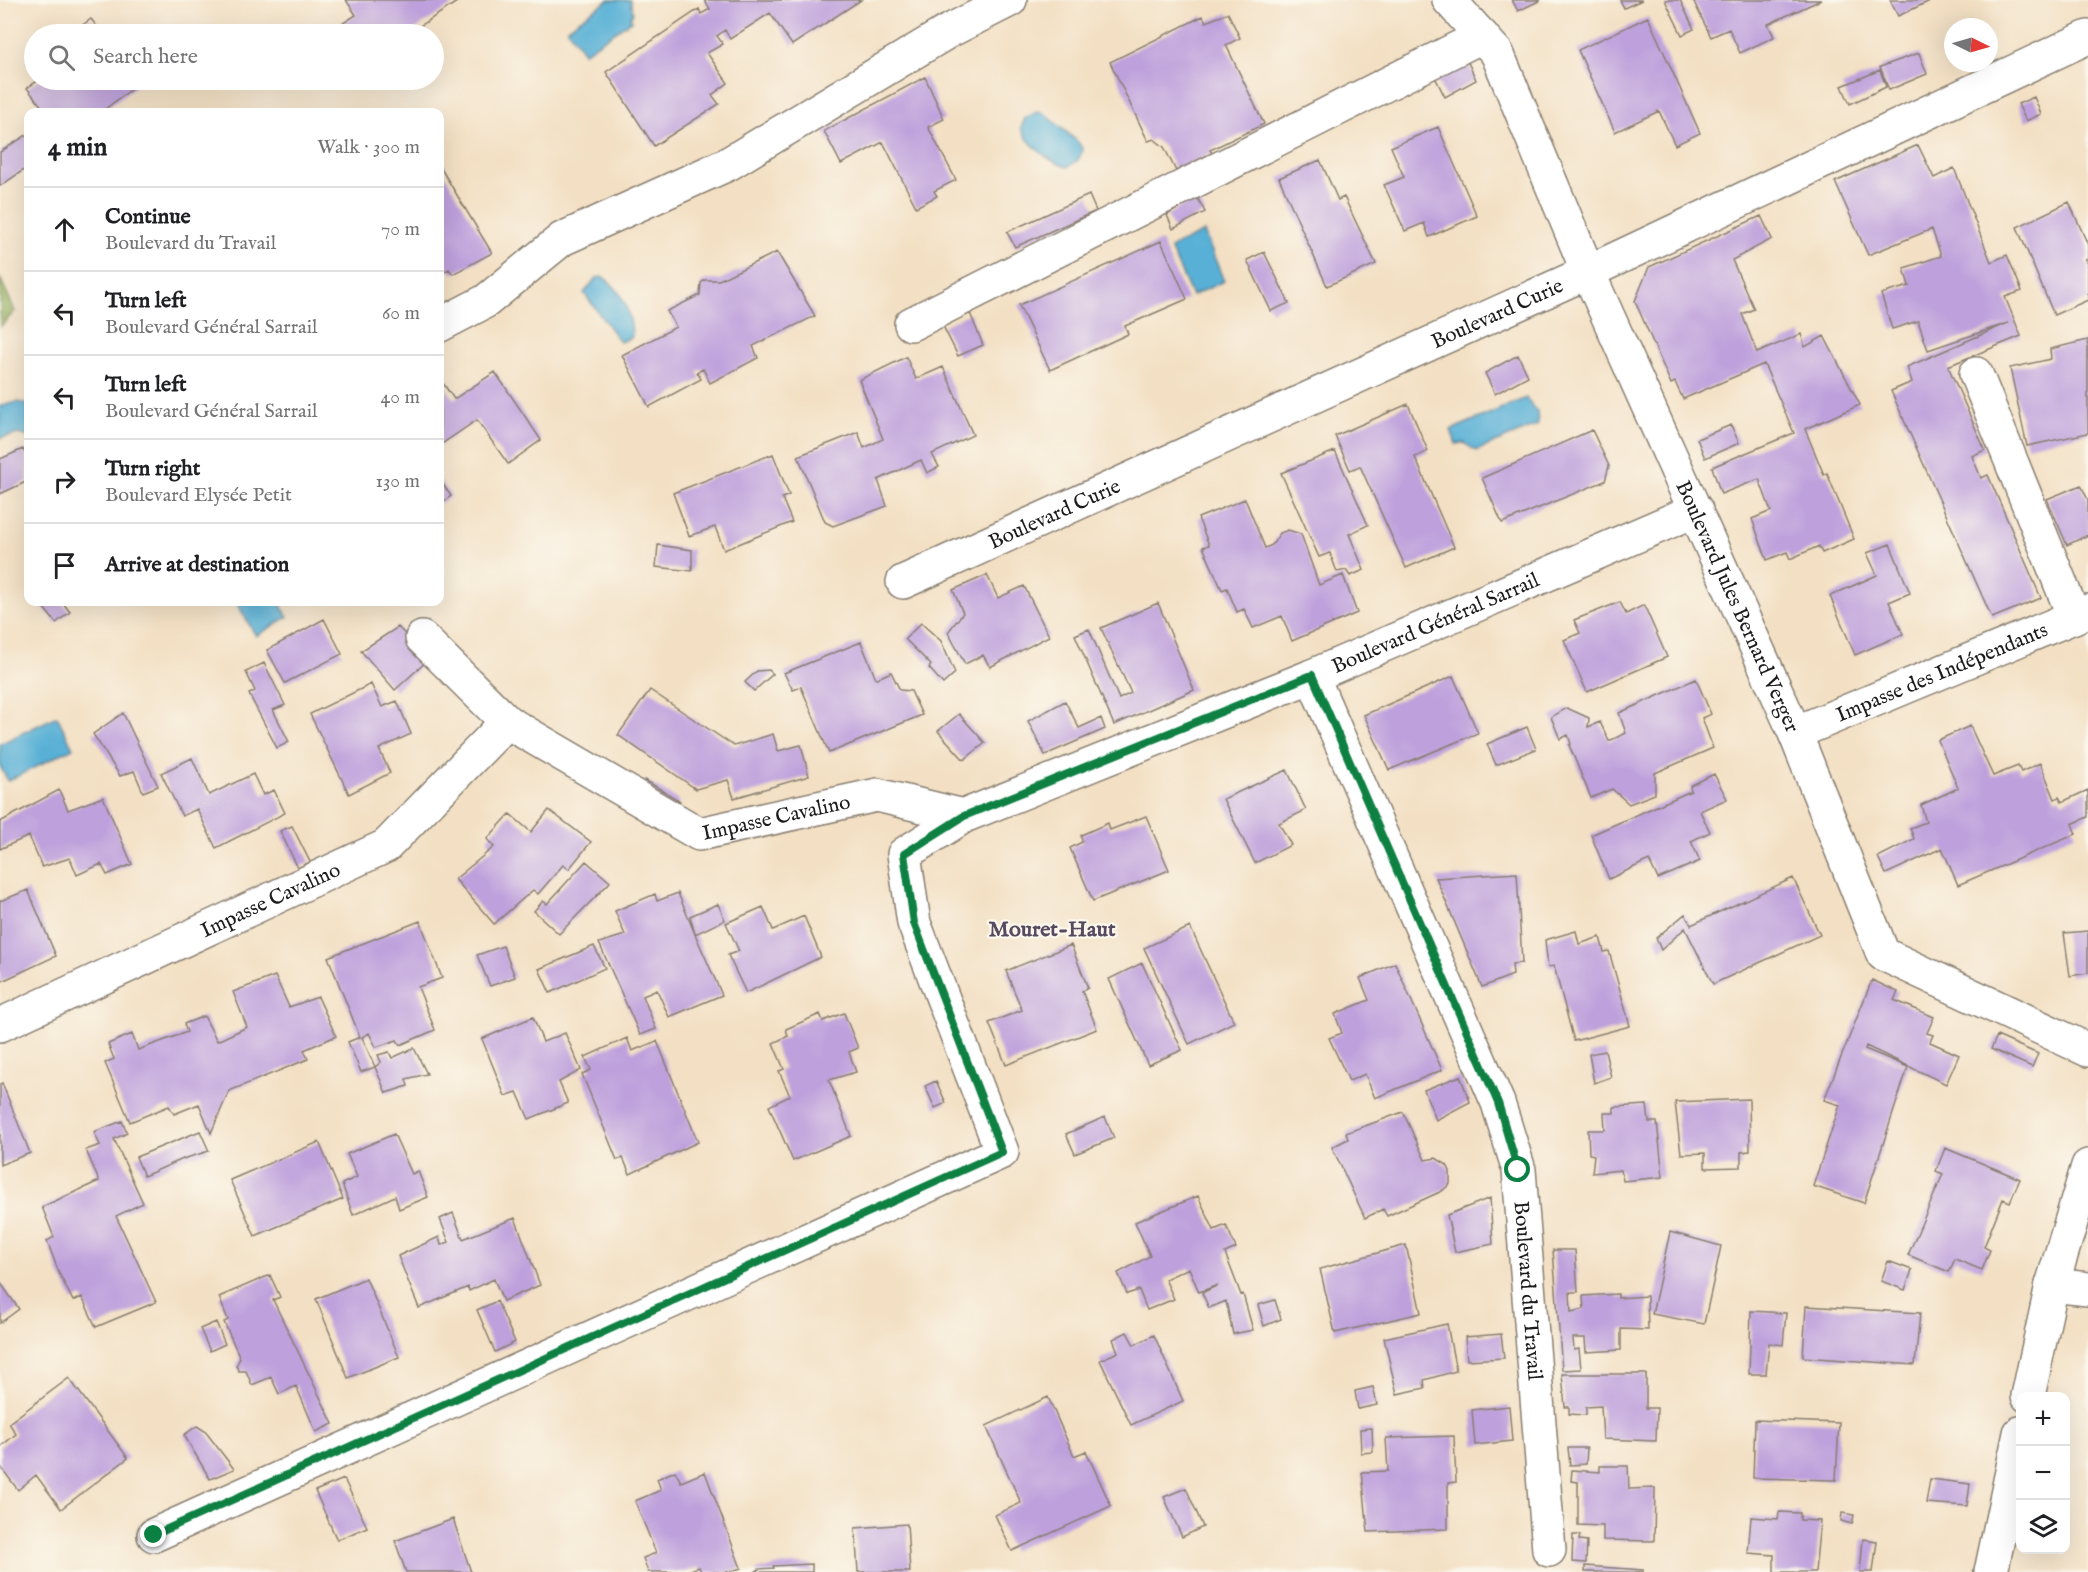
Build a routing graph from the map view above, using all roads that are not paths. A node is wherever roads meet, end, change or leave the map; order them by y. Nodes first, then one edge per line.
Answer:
1 (1010, 0) edge
2 (1449, 0) edge
3 (2088, 37) edge
4 (1489, 45) junction
5 (1588, 272) junction
6 (444, 323) edge
7 (911, 324) dead end
8 (1976, 375) dead end
9 (1695, 510) junction
10 (903, 582) dead end
11 (2081, 614) edge
12 (422, 638) dead end
13 (1312, 675) junction
14 (507, 722) junction
15 (1795, 733) junction
16 (964, 816) junction
17 (0, 1025) edge
18 (2088, 1050) edge
19 (2088, 1166) edge
20 (2052, 1285) junction
21 (2088, 1289) edge
22 (2029, 1392) edge
23 (2017, 1446) edge
24 (154, 1535) dead end
25 (1549, 1550) dead end
26 (1990, 1572) edge

1 - 6 street
2 - 4 street, Boulevard Jules Bernard Verger
3 - 5 street, Boulevard Curie
4 - 5 street, Boulevard Jules Bernard Verger
4 - 7 street
5 - 9 street, Boulevard Jules Bernard Verger
5 - 10 street, Boulevard Curie
8 - 11 street
9 - 13 street, Boulevard Général Sarrail
9 - 15 street, Boulevard Jules Bernard Verger
11 - 15 street, Impasse des Indépendants
12 - 14 street, Impasse Cavalino
13 - 16 street, Boulevard Général Sarrail
13 - 25 street, Boulevard du Travail
14 - 16 street, Impasse Cavalino
14 - 17 street, Impasse Cavalino
15 - 18 street, Boulevard Jules Bernard Verger
16 - 24 street, Boulevard Général Sarrail
19 - 20 street
20 - 21 street
20 - 22 street
23 - 26 street

